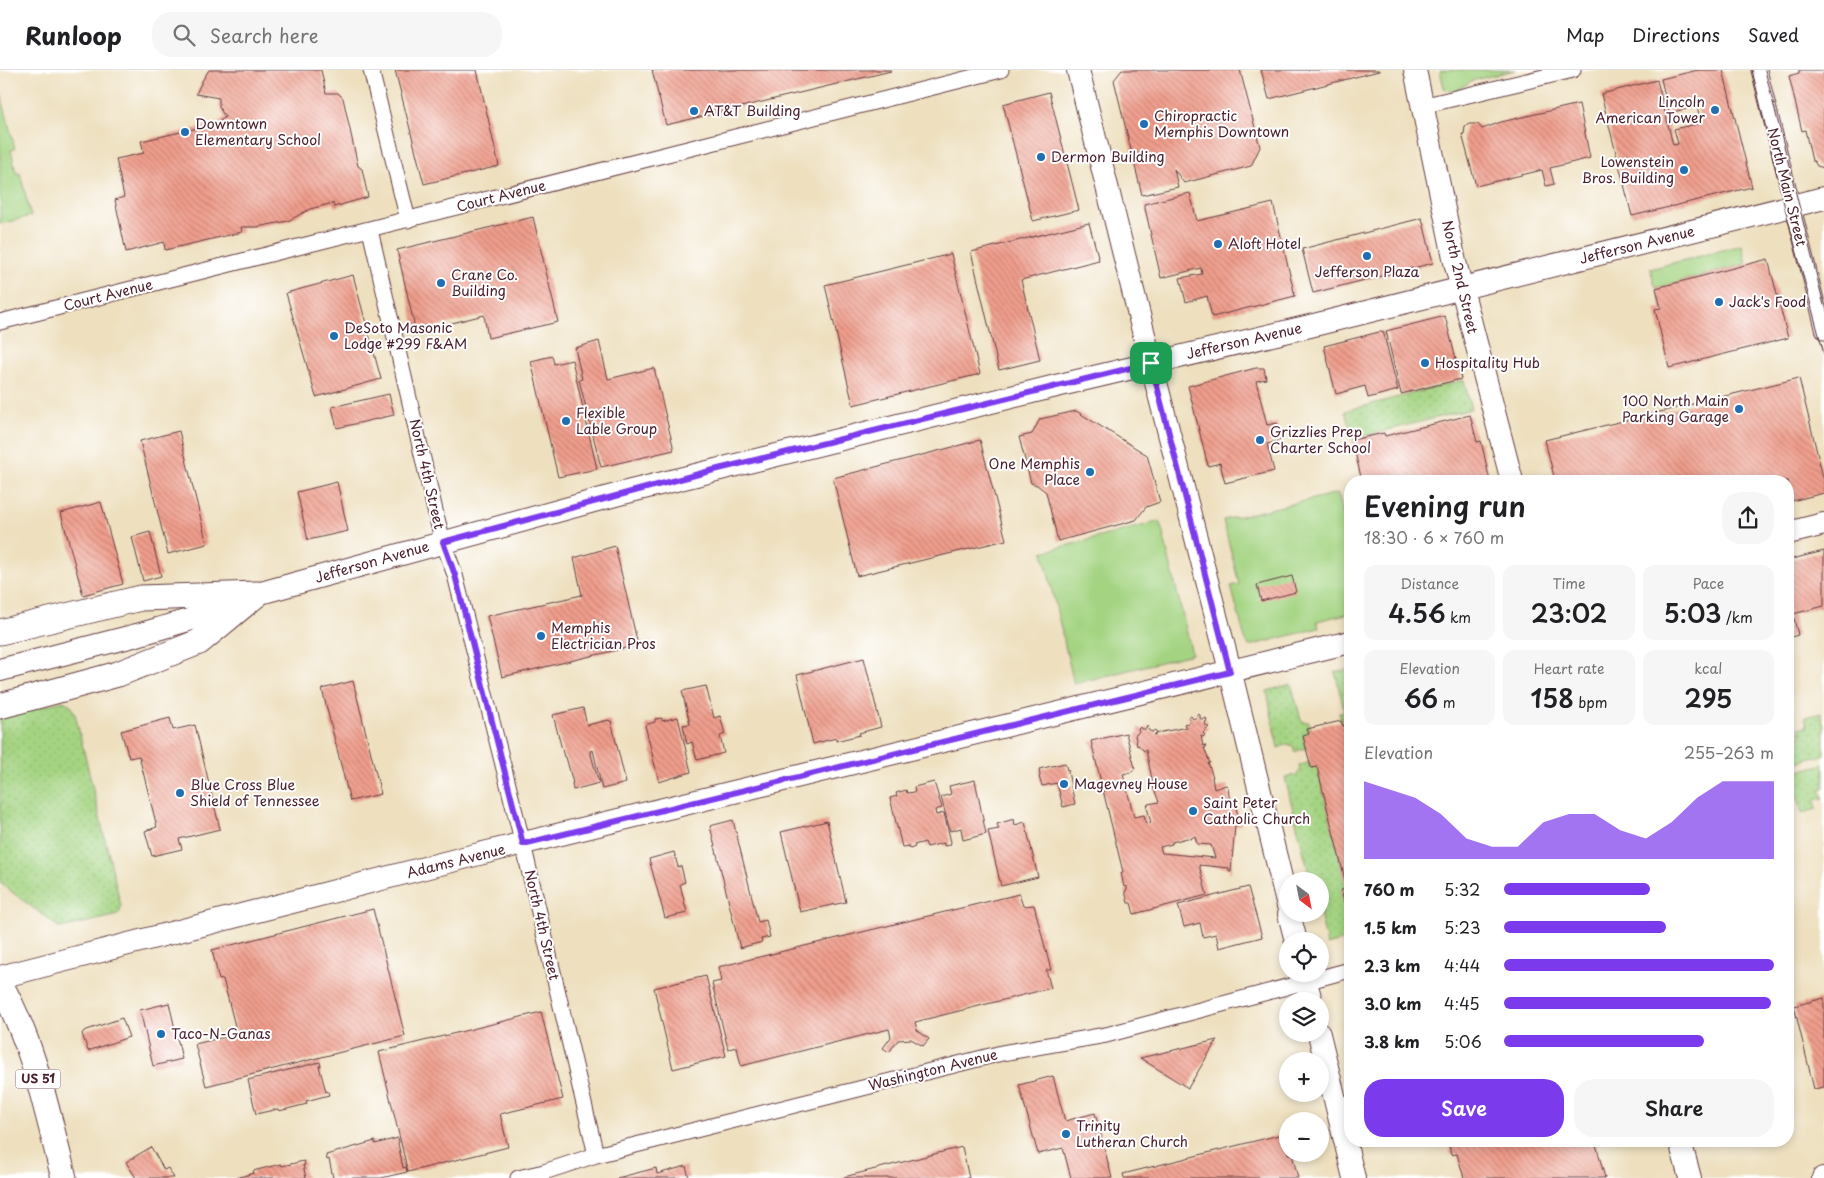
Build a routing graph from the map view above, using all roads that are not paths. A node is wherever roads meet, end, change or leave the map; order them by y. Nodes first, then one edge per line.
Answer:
1 (371, 70) edge
2 (1001, 70) edge
3 (1078, 70) edge
4 (1415, 70) edge
5 (1573, 70) edge
6 (1758, 70) edge
7 (1422, 106) junction
8 (1824, 198) edge
9 (1792, 206) junction
10 (408, 220) junction
11 (370, 230) junction
12 (1462, 288) junction
13 (0, 322) edge
14 (1824, 332) edge
15 (1151, 363) junction
16 (1510, 475) edge
17 (1824, 524) edge
18 (1794, 532) edge
19 (443, 542) junction
20 (257, 594) junction
21 (0, 632) edge
22 (1344, 644) edge
23 (0, 670) edge
24 (1230, 672) junction
25 (0, 706) edge
26 (523, 844) junction
27 (1280, 872) edge
28 (1344, 972) edge
29 (0, 977) edge
30 (0, 984) edge
31 (1307, 985) edge
32 (1321, 1042) edge
33 (1344, 1137) edge
34 (1346, 1147) edge
35 (1682, 1147) edge
36 (596, 1154) junction
37 (64, 1178) edge
38 (518, 1178) edge
39 (1354, 1178) edge
40 (1690, 1178) edge

1 - 10 street
2 - 10 street, Court Avenue
3 - 15 main road
4 - 7 main road, North 2nd Street
5 - 7 street
6 - 9 street, North Main Street
7 - 12 main road, North 2nd Street
8 - 9 main road, Jefferson Avenue
9 - 12 main road, Jefferson Avenue
9 - 14 street, North Main Street
10 - 11 street, Court Avenue
11 - 13 street, Court Avenue
11 - 19 street, North 4th Street
12 - 15 main road, Jefferson Avenue
12 - 16 main road, North 2nd Street
15 - 19 main road, Jefferson Avenue
15 - 24 main road
17 - 18 main road
19 - 20 main road, Jefferson Avenue
19 - 26 street, North 4th Street
20 - 21 main road
20 - 23 main road, Jefferson Avenue
20 - 25 main road
22 - 24 main road, Adams Avenue
24 - 26 main road, Adams Avenue
24 - 27 main road
26 - 29 main road, Adams Avenue
26 - 36 street, North 4th Street
28 - 31 street, Washington Avenue
30 - 37 main road, US 51
31 - 36 street, Washington Avenue
32 - 33 main road
34 - 39 main road
35 - 40 main road
36 - 38 street, Washington Avenue

